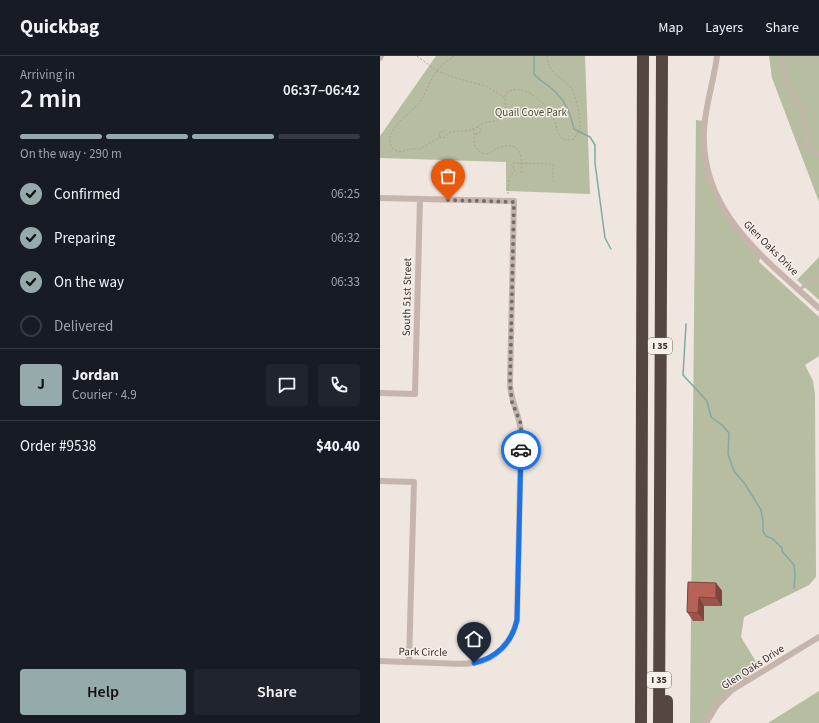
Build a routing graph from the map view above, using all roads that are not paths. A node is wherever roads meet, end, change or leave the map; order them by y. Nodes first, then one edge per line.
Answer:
1 (643, 56) edge
2 (662, 56) edge
3 (717, 56) edge
4 (780, 56) edge
5 (819, 154) edge
6 (380, 198) edge
7 (420, 199) junction
8 (819, 280) edge
9 (799, 290) junction
10 (819, 308) edge
11 (380, 393) edge
12 (380, 481) edge
13 (659, 636) junction
14 (819, 637) edge
15 (641, 638) junction
16 (380, 661) edge
17 (408, 662) junction
18 (633, 723) edge
19 (641, 723) edge
20 (659, 723) edge
21 (667, 723) edge
22 (706, 723) edge

1 - 15 highway, I 35
2 - 13 highway, I 35
3 - 9 street, Glen Oaks Drive
4 - 5 lane
6 - 7 street
7 - 11 street, South 51st Street
7 - 17 street, Park Circle
8 - 9 lane
9 - 10 street, Glen Oaks Drive
12 - 17 street
13 - 20 highway, I 35
13 - 21 highway
14 - 22 street, Glen Oaks Drive
15 - 18 highway
15 - 19 highway, I 35
16 - 17 street, Park Circle

